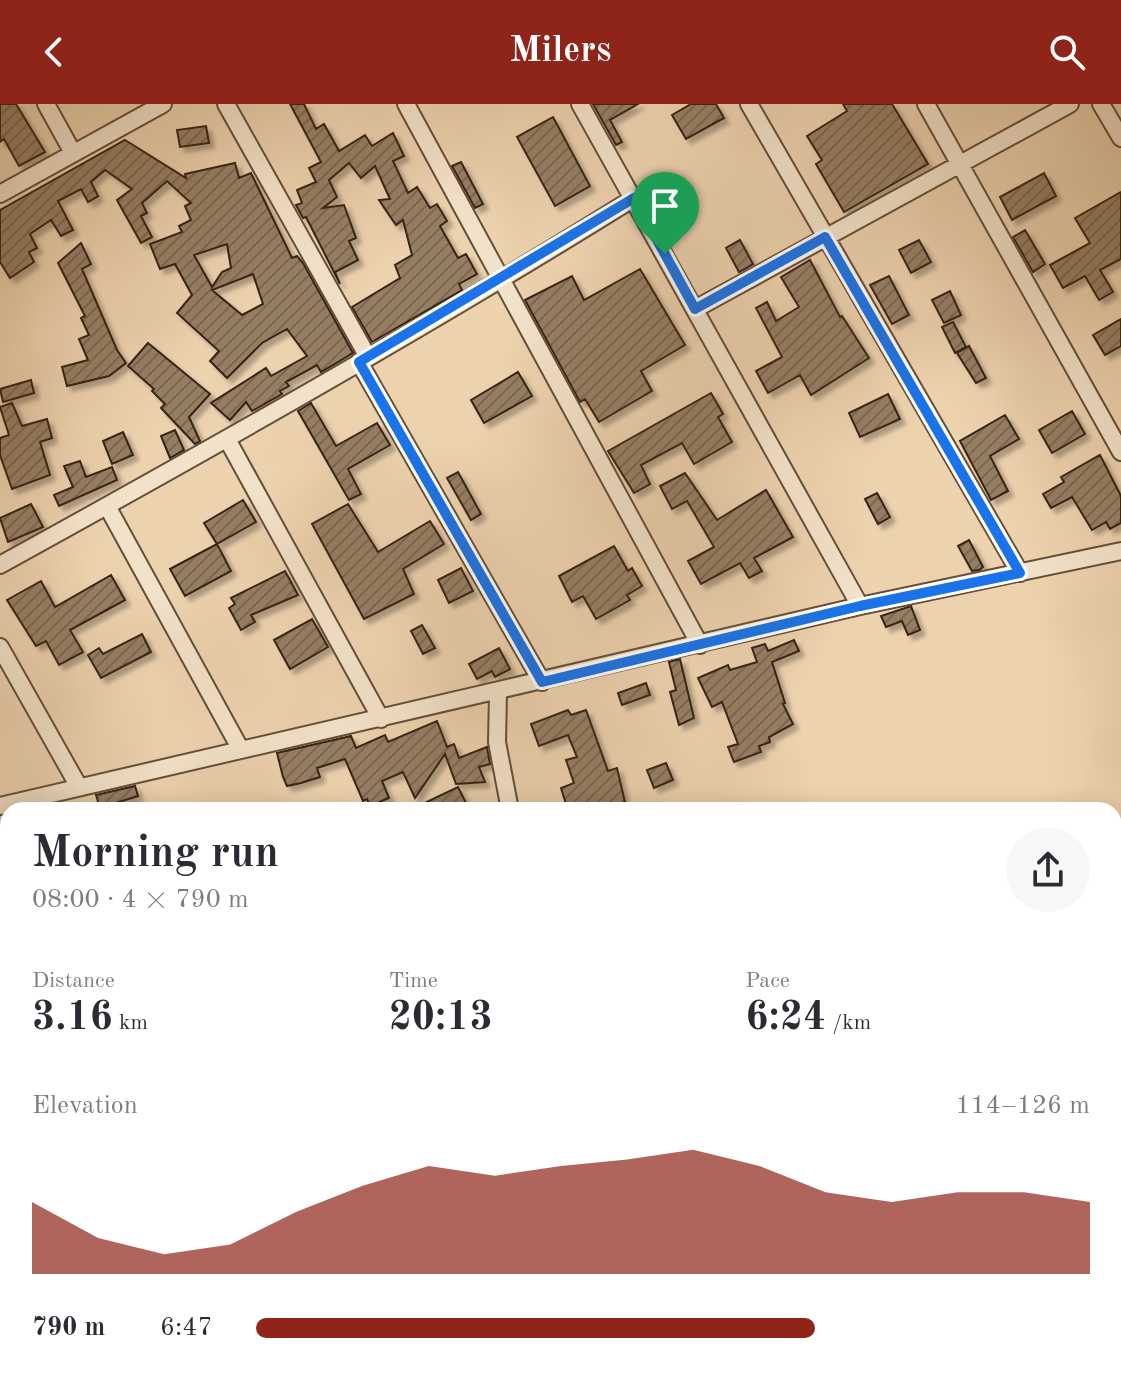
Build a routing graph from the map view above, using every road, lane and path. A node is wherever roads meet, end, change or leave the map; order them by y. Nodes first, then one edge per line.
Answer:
1 (46, 104) edge
2 (163, 104) edge
3 (226, 104) edge
4 (406, 104) edge
5 (580, 104) edge
6 (749, 104) edge
7 (926, 104) edge
8 (1070, 104) edge
9 (1101, 104) edge
10 (1121, 138) edge
11 (73, 153) junction
12 (961, 165) junction
13 (0, 194) edge
14 (634, 198) junction
15 (825, 237) junction
16 (503, 280) junction
17 (695, 309) junction
18 (364, 360) junction
19 (227, 439) junction
20 (1121, 452) edge
21 (107, 506) junction
22 (1121, 551) edge
23 (0, 565) edge
24 (1020, 573) junction
25 (860, 606) junction
26 (700, 645) junction
27 (0, 647) edge
28 (542, 682) junction
29 (498, 693) junction
30 (381, 719) junction
31 (241, 750) junction
32 (79, 787) junction
33 (17, 802) edge
34 (508, 802) edge

1 - 11 street
2 - 11 street
3 - 18 street
4 - 16 street
5 - 14 street
6 - 15 street
7 - 12 street
8 - 12 street
9 - 10 street
11 - 13 street
12 - 15 street
12 - 20 street
14 - 16 street
14 - 17 street
15 - 17 street
15 - 24 street
16 - 18 street
16 - 26 street
17 - 25 street
18 - 19 street
18 - 28 street
19 - 21 street
19 - 30 street
21 - 23 street
21 - 31 street
22 - 24 street
24 - 25 street
25 - 26 street
26 - 28 street
27 - 32 street
28 - 29 street
29 - 30 street
29 - 34 street
30 - 31 street
31 - 32 street
32 - 33 street

